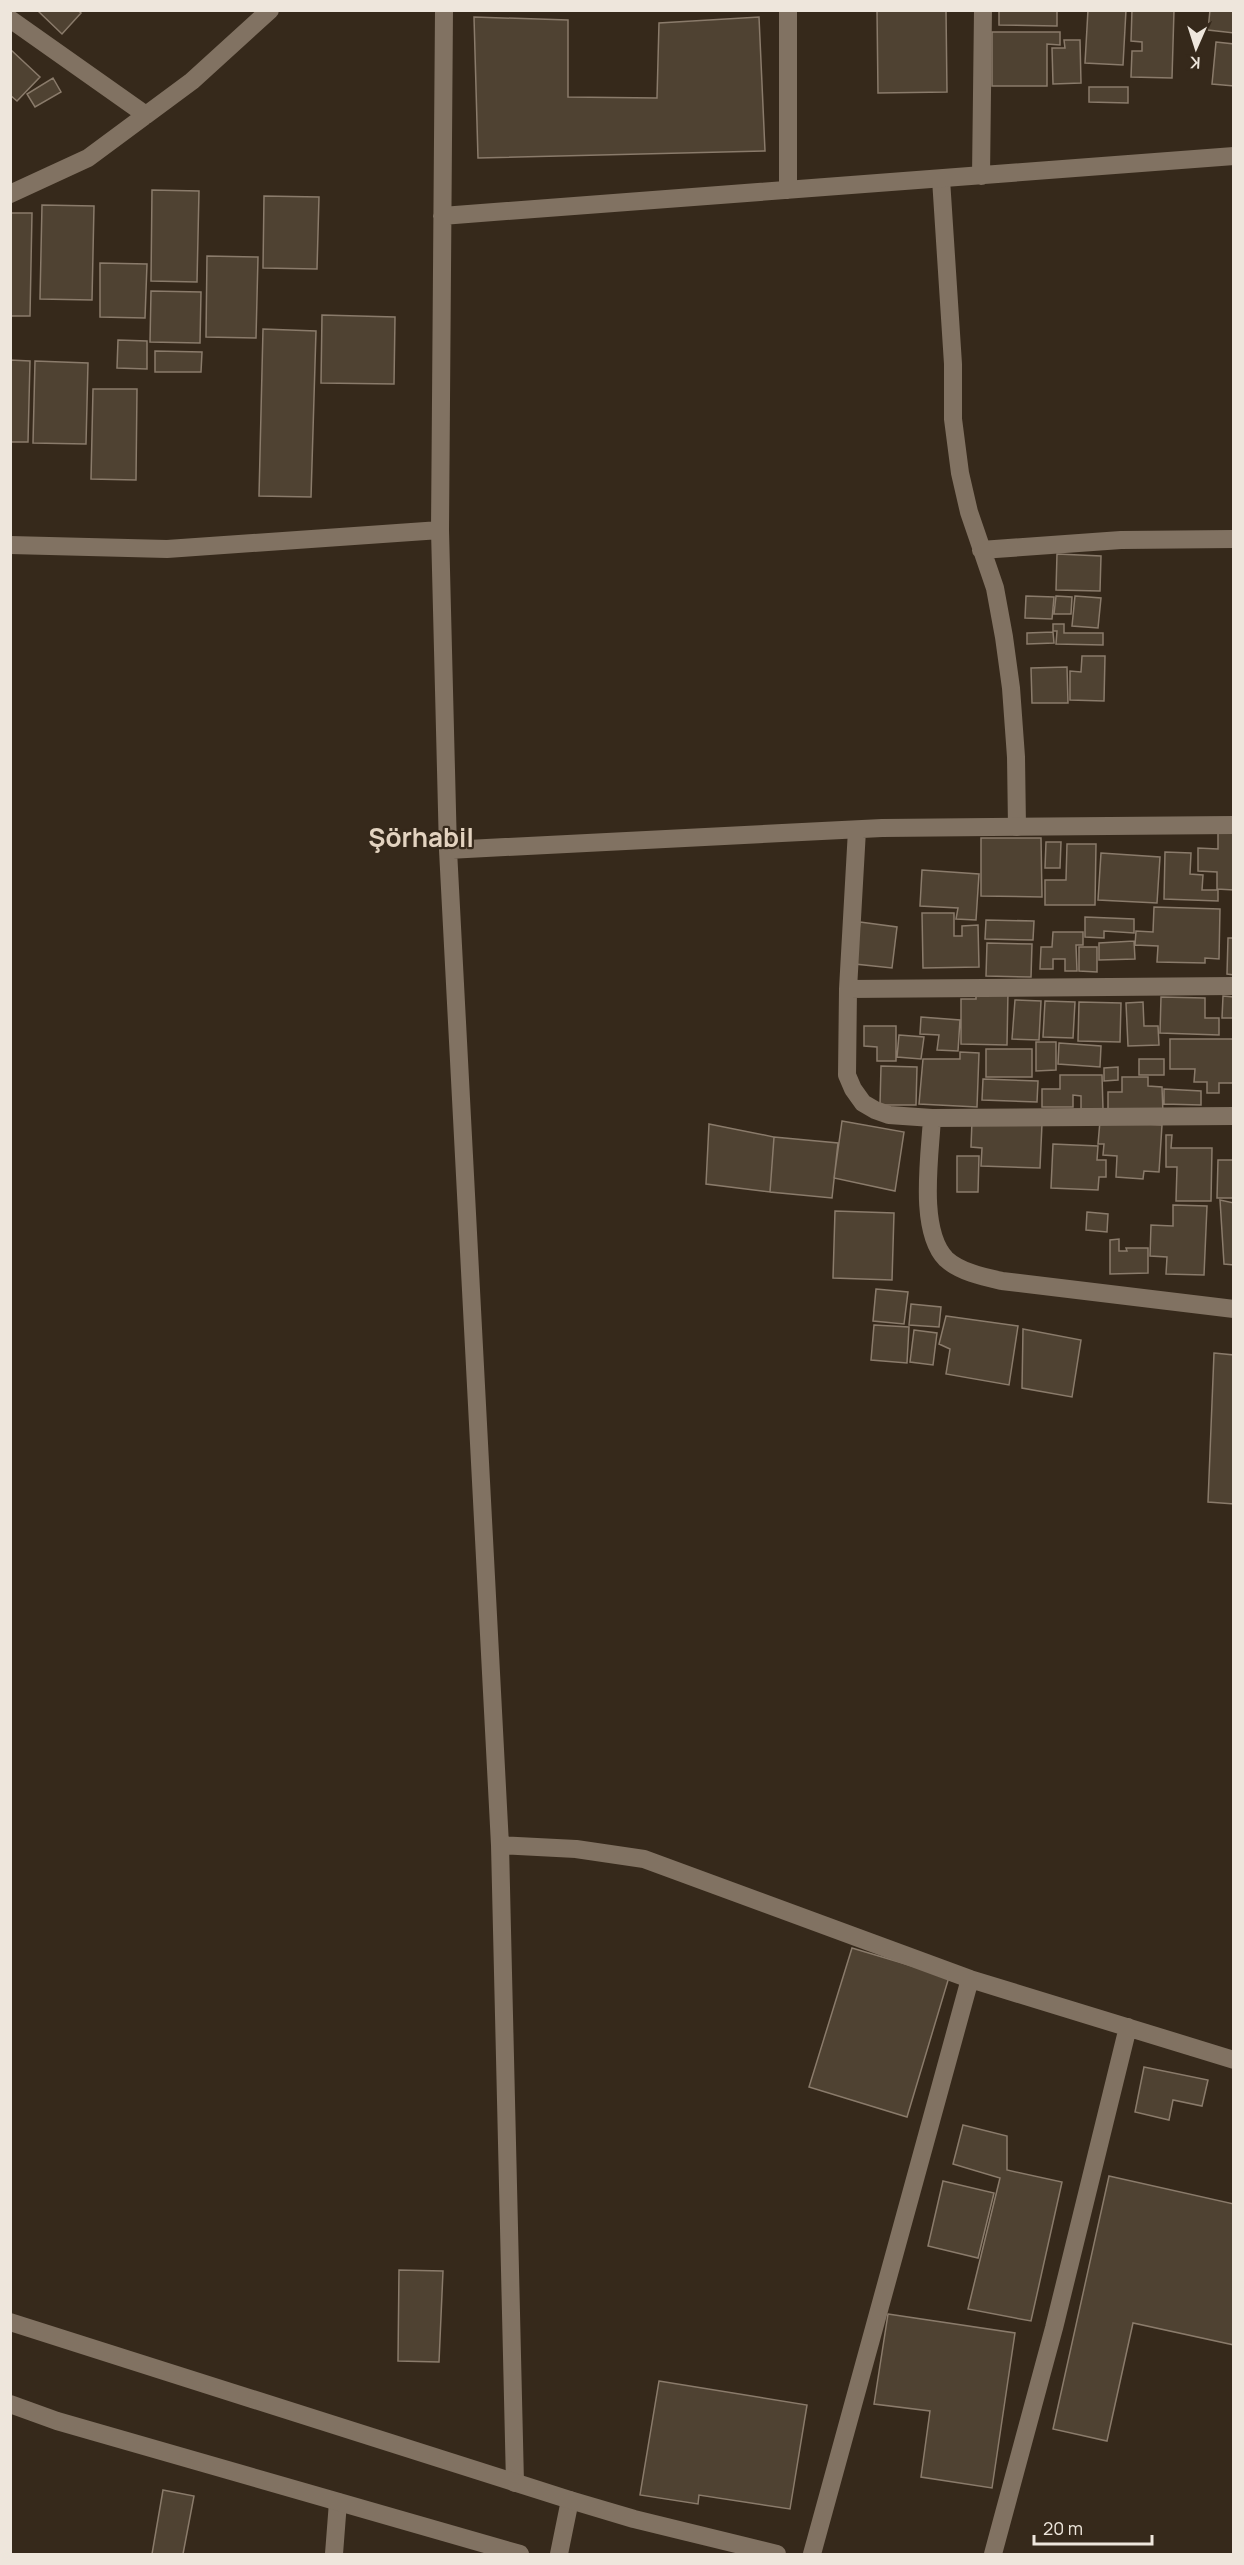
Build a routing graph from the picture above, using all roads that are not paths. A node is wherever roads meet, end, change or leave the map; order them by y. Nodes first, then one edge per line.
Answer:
1 (270, 10) edge
2 (444, 10) edge
3 (788, 10) edge
4 (983, 10) edge
5 (10, 19) edge
6 (146, 115) junction
7 (1233, 156) edge
8 (981, 176) junction
9 (941, 179) junction
10 (788, 190) junction
11 (10, 194) edge
12 (442, 216) junction
13 (440, 530) junction
14 (1233, 539) edge
15 (10, 545) edge
16 (981, 550) junction
17 (1233, 825) edge
18 (1017, 827) junction
19 (857, 830) junction
20 (448, 850) junction
21 (1233, 986) edge
22 (848, 989) junction
23 (1233, 1116) edge
24 (932, 1118) junction
25 (1233, 1309) edge
26 (500, 1845) junction
27 (970, 1980) junction
28 (1128, 2027) junction
29 (1233, 2060) edge
30 (10, 2322) edge
31 (10, 2404) edge
32 (515, 2483) junction
33 (570, 2500) junction
34 (338, 2502) junction
35 (334, 2554) edge
36 (520, 2554) edge
37 (559, 2554) edge
38 (777, 2554) edge
39 (812, 2554) edge
40 (993, 2554) edge

1 - 6 street
2 - 12 street
3 - 10 street
4 - 8 street
5 - 6 street
6 - 11 street
7 - 8 street
8 - 9 street
9 - 10 street
9 - 16 street
10 - 12 street
12 - 13 street
13 - 15 street
13 - 20 street
14 - 16 street
16 - 18 street
17 - 18 street
18 - 19 street
19 - 20 street
19 - 22 street
20 - 26 street
21 - 22 street
22 - 24 street
23 - 24 street
24 - 25 street
26 - 27 street
26 - 32 street
27 - 28 street
27 - 39 street
28 - 29 street
28 - 40 street
30 - 32 street
31 - 34 street
32 - 33 street
33 - 37 street
33 - 38 street
34 - 35 street
34 - 36 street

